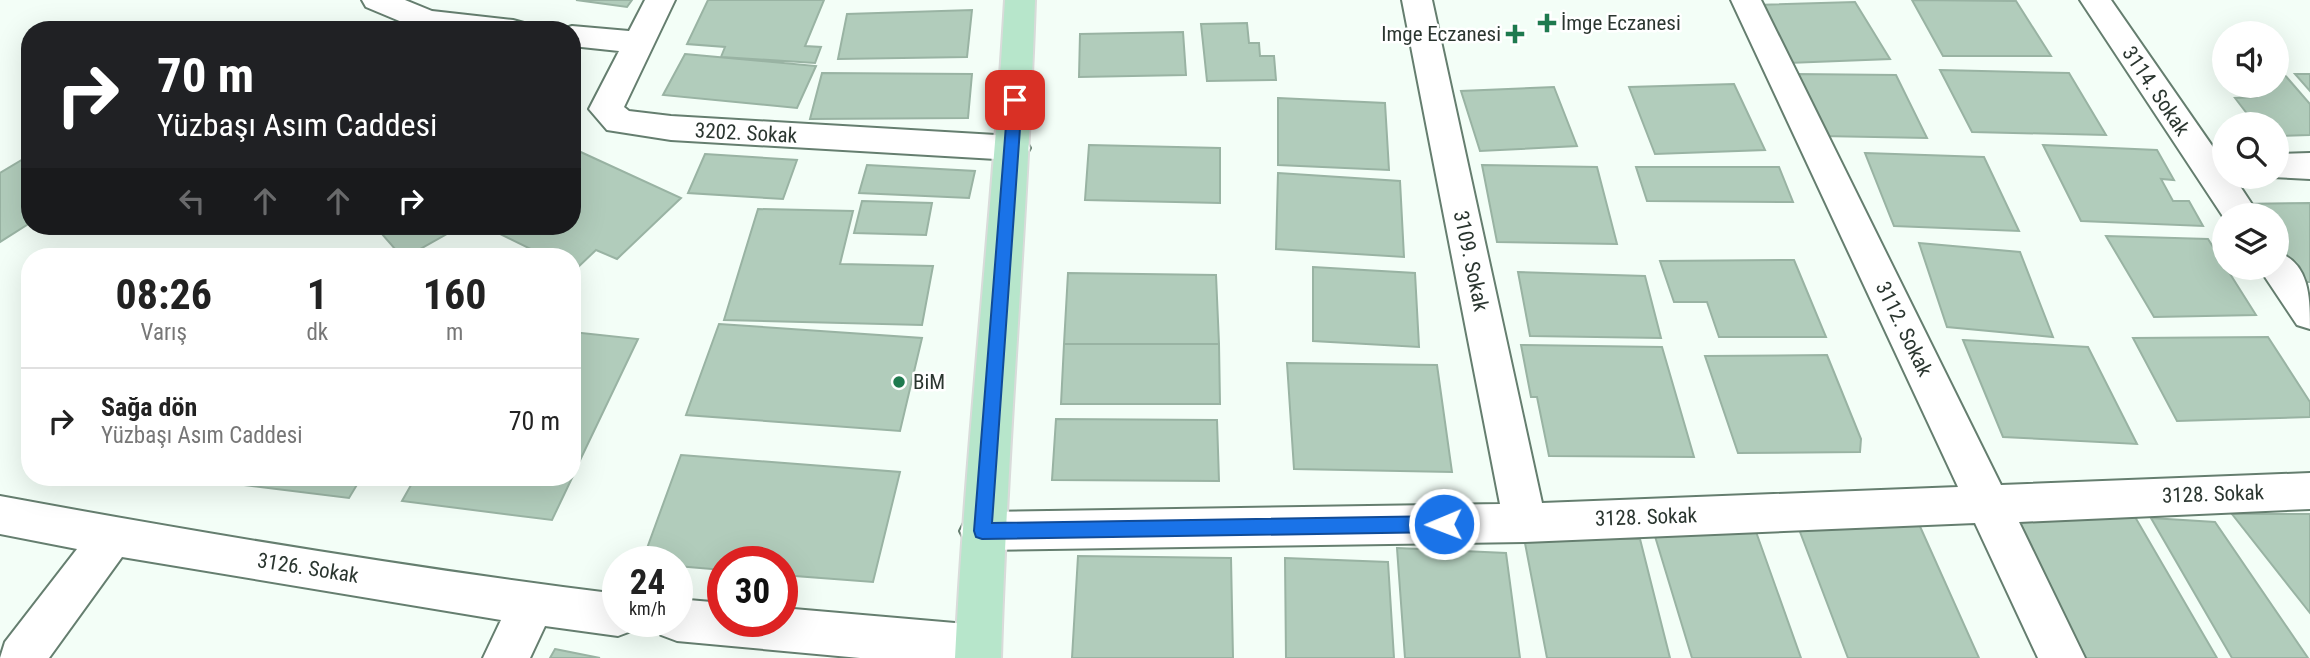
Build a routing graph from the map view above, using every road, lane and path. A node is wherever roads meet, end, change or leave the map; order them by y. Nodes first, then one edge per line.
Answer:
1 (377, 0) edge
2 (660, 0) edge
3 (1020, 0) edge
4 (1417, 0) edge
5 (1746, 0) edge
6 (2095, 0) edge
7 (427, 21) edge
8 (581, 37) edge
9 (638, 42) junction
10 (1013, 148) junction
11 (2212, 161) edge
12 (2289, 166) edge
13 (2310, 166) edge
14 (2287, 280) edge
15 (2310, 314) edge
16 (2310, 491) edge
17 (1987, 502) junction
18 (0, 514) edge
19 (1525, 523) junction
20 (982, 531) junction
21 (112, 536) junction
22 (533, 604) junction
23 (602, 613) edge
24 (693, 623) edge
25 (978, 652) edge
26 (21, 658) edge
27 (506, 658) edge
28 (2062, 658) edge

1 - 7 street
2 - 9 street, 3202. Sokak
3 - 10 main road
4 - 19 street, 3109. Sokak
5 - 17 street, 3112. Sokak
6 - 11 street, 3114. Sokak
8 - 9 street
9 - 10 street, 3202. Sokak
10 - 20 main road
12 - 13 street
14 - 15 street
16 - 17 street, 3128. Sokak
17 - 19 street, 3128. Sokak
17 - 28 street, 3112. Sokak
18 - 21 street, 3126. Sokak
19 - 20 street, 3128. Sokak
20 - 25 main road
21 - 22 street, 3126. Sokak
21 - 26 street
22 - 23 street, 3126. Sokak
22 - 27 street
24 - 25 street

